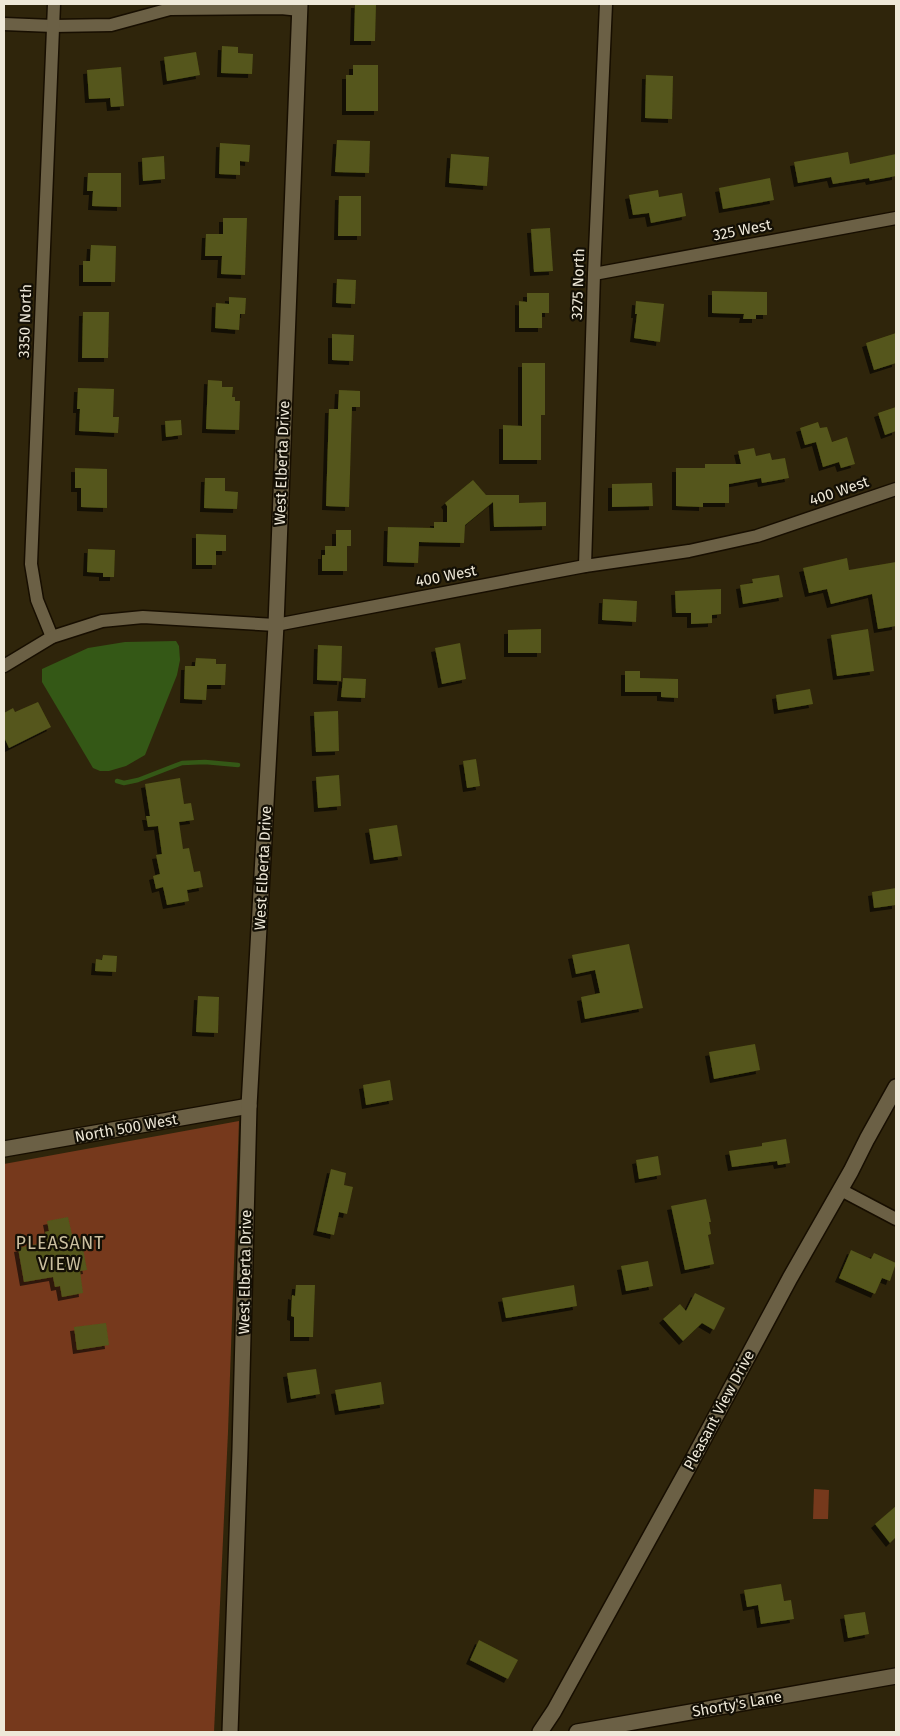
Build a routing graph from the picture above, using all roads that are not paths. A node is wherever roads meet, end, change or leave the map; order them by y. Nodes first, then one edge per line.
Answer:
1 (54, 4) edge
2 (606, 4) edge
3 (300, 7) edge
4 (4, 24) edge
5 (53, 26) junction
6 (896, 218) edge
7 (594, 274) junction
8 (896, 489) edge
9 (585, 566) junction
10 (276, 625) junction
11 (52, 636) junction
12 (4, 666) edge
13 (896, 1088) edge
14 (249, 1106) junction
15 (4, 1149) edge
16 (841, 1190) junction
17 (896, 1219) edge
18 (896, 1676) edge
19 (230, 1732) edge
20 (540, 1732) edge
21 (577, 1732) edge

1 - 5 street, 3350 North
2 - 7 street, 3275 North
3 - 5 street
3 - 10 main road, West Elberta Drive
4 - 5 street
5 - 11 street, 3350 North
6 - 7 street, 325 West
7 - 9 street, 3275 North
8 - 9 street, 400 West
9 - 10 street, 400 West
10 - 11 street, 400 West
10 - 14 main road, West Elberta Drive
11 - 12 street, 400 West
13 - 16 main road, Pleasant View Drive
14 - 15 main road, North 500 West
14 - 19 main road, West Elberta Drive
16 - 17 street
16 - 20 main road, Pleasant View Drive
18 - 21 main road, Shorty's Lane

